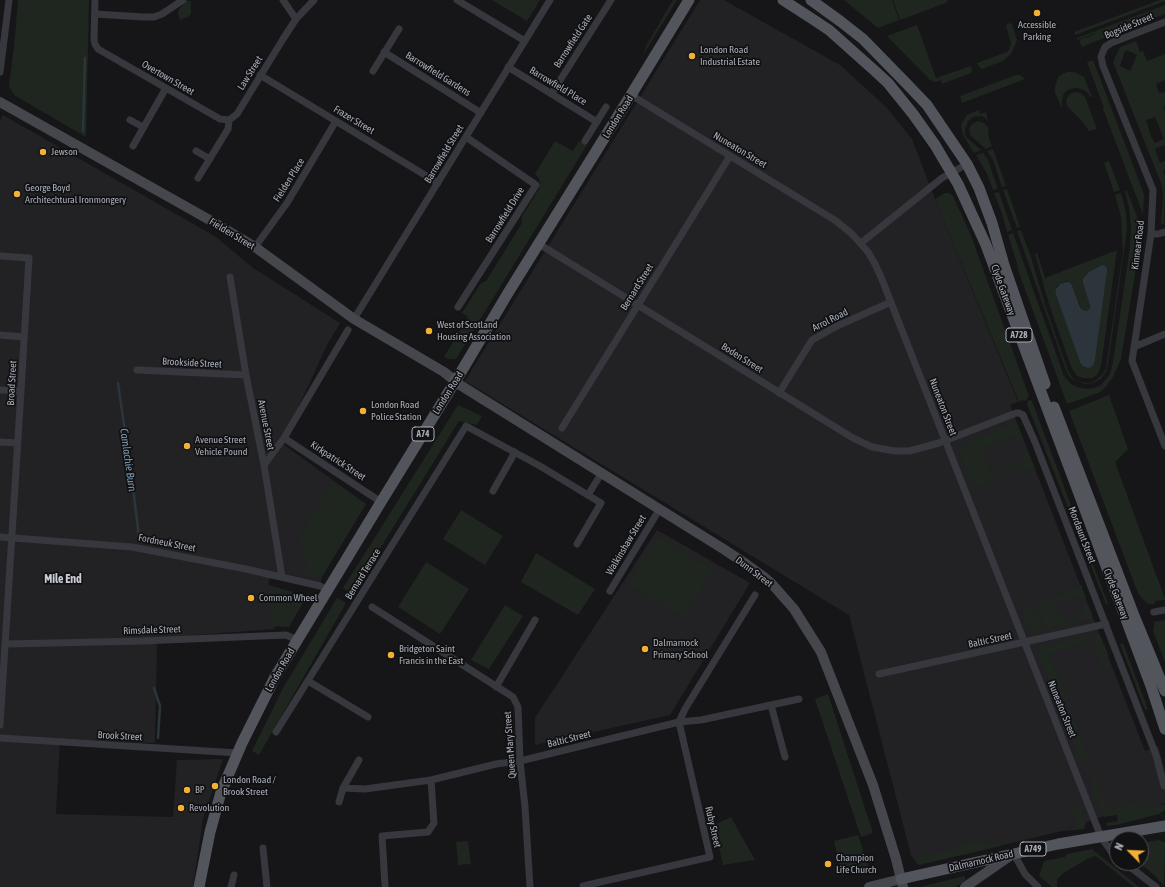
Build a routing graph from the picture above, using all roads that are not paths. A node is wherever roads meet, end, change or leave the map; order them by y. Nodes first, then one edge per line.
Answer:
1 (9, 0) edge
2 (95, 0) edge
3 (183, 0) edge
4 (284, 0) edge
5 (314, 0) edge
6 (457, 0) edge
7 (550, 0) edge
8 (611, 0) edge
9 (689, 0) edge
10 (783, 0) edge
11 (811, 0) edge
12 (95, 14) junction
13 (296, 19) junction
14 (1165, 22) edge
15 (399, 29) dead end
16 (524, 41) junction
17 (1103, 50) joint
18 (384, 52) junction
19 (508, 67) junction
20 (373, 71) dead end
21 (0, 72) edge
22 (260, 75) junction
23 (166, 88) junction
24 (552, 93) junction
25 (631, 96) junction
26 (0, 102) edge
27 (606, 107) dead end
28 (481, 113) junction
29 (130, 120) dead end
30 (228, 120) junction
31 (336, 121) junction
32 (597, 122) junction
33 (143, 127) junction
34 (466, 137) junction
35 (585, 141) dead end
36 (133, 146) dead end
37 (196, 151) dead end
38 (730, 156) junction
39 (210, 159) junction
40 (967, 164) junction
41 (951, 172) junction
42 (198, 178) dead end
43 (438, 183) junction
44 (1165, 232) edge
45 (1151, 234) junction
46 (861, 243) junction
47 (539, 244) junction
48 (255, 247) junction
49 (0, 256) edge
50 (230, 277) dead end
51 (891, 302) junction
52 (638, 305) junction
53 (458, 307) dead end
54 (354, 319) junction
55 (348, 330) dead end
56 (1165, 334) edge
57 (0, 335) edge
58 (24, 337) junction
59 (1134, 347) junction
60 (137, 370) dead end
61 (246, 375) junction
62 (455, 380) junction
63 (0, 390) edge
64 (21, 391) junction
65 (780, 393) junction
66 (562, 428) dead end
67 (1163, 435) edge
68 (284, 438) junction
69 (946, 441) junction
70 (0, 442) edge
71 (18, 443) junction
72 (1165, 446) edge
73 (515, 452) junction
74 (264, 465) junction
75 (601, 474) junction
76 (493, 491) dead end
77 (588, 495) junction
78 (380, 502) junction
79 (659, 510) junction
80 (0, 537) edge
81 (12, 538) junction
82 (577, 544) dead end
83 (282, 577) junction
84 (327, 590) junction
85 (610, 591) dead end
86 (755, 595) dead end
87 (372, 607) dead end
88 (1165, 610) edge
89 (1154, 612) dead end
90 (535, 620) dead end
91 (1106, 624) junction
92 (297, 640) junction
93 (1025, 642) junction
94 (6, 644) junction
95 (879, 674) dead end
96 (308, 681) junction
97 (496, 687) junction
98 (1165, 691) edge
99 (799, 699) dead end
100 (771, 705) junction
101 (368, 717) dead end
102 (679, 722) junction
103 (0, 725) edge
104 (1165, 729) edge
105 (276, 732) dead end
106 (0, 738) edge
107 (238, 753) junction
108 (785, 757) dead end
109 (359, 760) dead end
110 (520, 761) junction
111 (432, 780) junction
112 (1164, 786) edge
113 (343, 788) junction
114 (338, 802) dead end
115 (1165, 826) edge
116 (1101, 837) junction
117 (263, 848) dead end
118 (1109, 848) edge
119 (1012, 854) junction
120 (1135, 871) edge
121 (234, 875) dead end
122 (902, 883) edge
123 (385, 885) dead end
124 (583, 886) dead end
125 (199, 887) edge
126 (231, 887) edge
127 (266, 887) edge
128 (530, 887) edge
129 (869, 887) edge
130 (965, 887) edge
131 (1038, 887) edge
132 (1156, 887) edge

1 - 21 street
2 - 12 street
3 - 12 street
4 - 13 street
5 - 13 street, Law Street
6 - 16 street
7 - 16 street, Barrowfield Street
8 - 24 street, Barrowfield Gate
9 - 25 main road, London Road / A74
10 - 41 main road, Clyde Gateway / A728
11 - 40 main road, Clyde Gateway / A728
12 - 23 street, Overtown Street
13 - 22 street, Law Street
14 - 17 street, Bogside Street
15 - 18 street
16 - 19 street, Barrowfield Street
17 - 45 street, Kinnear Road
18 - 20 street
18 - 28 street, Barrowfield Gardens
19 - 24 street, Barrowfield Place
19 - 28 street, Barrowfield Street
22 - 30 street, Law Street
22 - 31 street, Frazer Street
23 - 30 street, Overtown Street
23 - 33 street
24 - 32 street, Barrowfield Place
25 - 38 street, Nuneaton Street
25 - 47 main road, London Road / A74
26 - 48 main road, Fielden Street
27 - 32 street
28 - 34 street, Barrowfield Street
29 - 33 street
30 - 39 street, Law Street
31 - 43 street, Frazer Street
31 - 48 street, Fielden Place
32 - 35 street
33 - 36 street
34 - 43 street, Barrowfield Street
34 - 53 street, Barrowfield Drive
37 - 39 street
38 - 46 street, Nuneaton Street
38 - 52 street, Bernard Street
39 - 42 street, Law Street
40 - 41 street
40 - 98 main road, Clyde Gateway / A728
41 - 46 street
41 - 104 main road, Clyde Gateway / A728
43 - 54 street, Barrowfield Street
44 - 45 street
45 - 59 street, Kinnear Road
46 - 51 street, Nuneaton Street
47 - 52 street, Boden Street
47 - 62 main road, London Road / A74
48 - 54 main road, Fielden Street
49 - 58 street, Broad Street
50 - 61 street, Avenue Street
51 - 65 street, Arrol Road
51 - 69 street, Nuneaton Street
52 - 65 street, Boden Street
52 - 66 street, Bernard Street
54 - 62 main road, Fielden Street
55 - 68 street
56 - 59 street
57 - 58 street
58 - 64 street, Broad Street
59 - 67 street, Kinnear Road
60 - 61 street, Brookside Street
61 - 74 street, Avenue Street
62 - 75 main road, Dunn Street
62 - 78 main road, London Road / A74
63 - 64 street
64 - 71 street, Broad Street
65 - 69 street, Boden Street
67 - 72 street, Kinnear Road
68 - 74 street
68 - 78 street, Kirkpatrick Street
69 - 91 street, Mordaunt Street
69 - 93 street, Nuneaton Street
70 - 71 street
71 - 81 street, Broad Street
73 - 76 street
73 - 77 street
73 - 96 street, Bernard Terrace
74 - 83 street, Avenue Street
75 - 77 street
75 - 79 main road, Dunn Street
77 - 82 street
78 - 84 main road, London Road / A74
79 - 85 street, Walkinshaw Street
79 - 122 main road, Dunn Street
80 - 81 street, Fordneuk Street
81 - 83 street, Fordneuk Street
81 - 94 street, Broad Street
83 - 84 street, Fordneuk Street
84 - 92 main road, London Road / A74
86 - 102 street
87 - 97 street, Queen Mary Street
88 - 89 street
90 - 97 street
91 - 93 street, Baltic Street
91 - 112 street, Mordaunt Street
92 - 94 street, Rimsdale Street
92 - 107 main road, London Road / A74
93 - 95 street, Baltic Street
93 - 116 street, Nuneaton Street
94 - 103 street, Broad Street
96 - 101 street
96 - 105 street, Bernard Terrace
97 - 110 street, Queen Mary Street
99 - 100 street, Baltic Street
100 - 102 street, Baltic Street
100 - 108 street
102 - 110 street, Baltic Street
102 - 124 street, Ruby Street
106 - 107 street, Brook Street
107 - 125 main road, London Road / A74
109 - 113 street
110 - 111 street, Baltic Street
110 - 128 street, Queen Mary Street
111 - 113 street, Baltic Street
111 - 123 street
113 - 114 street
115 - 116 main road, Dalmarnock Road / A749
116 - 118 street, Nuneaton Street
116 - 119 main road, Dalmarnock Road / A749
117 - 127 street
119 - 122 main road, Dalmarnock Road / A749
119 - 130 main road
119 - 131 street
120 - 132 street
121 - 126 street
122 - 129 main road, Dalmarnock Road

